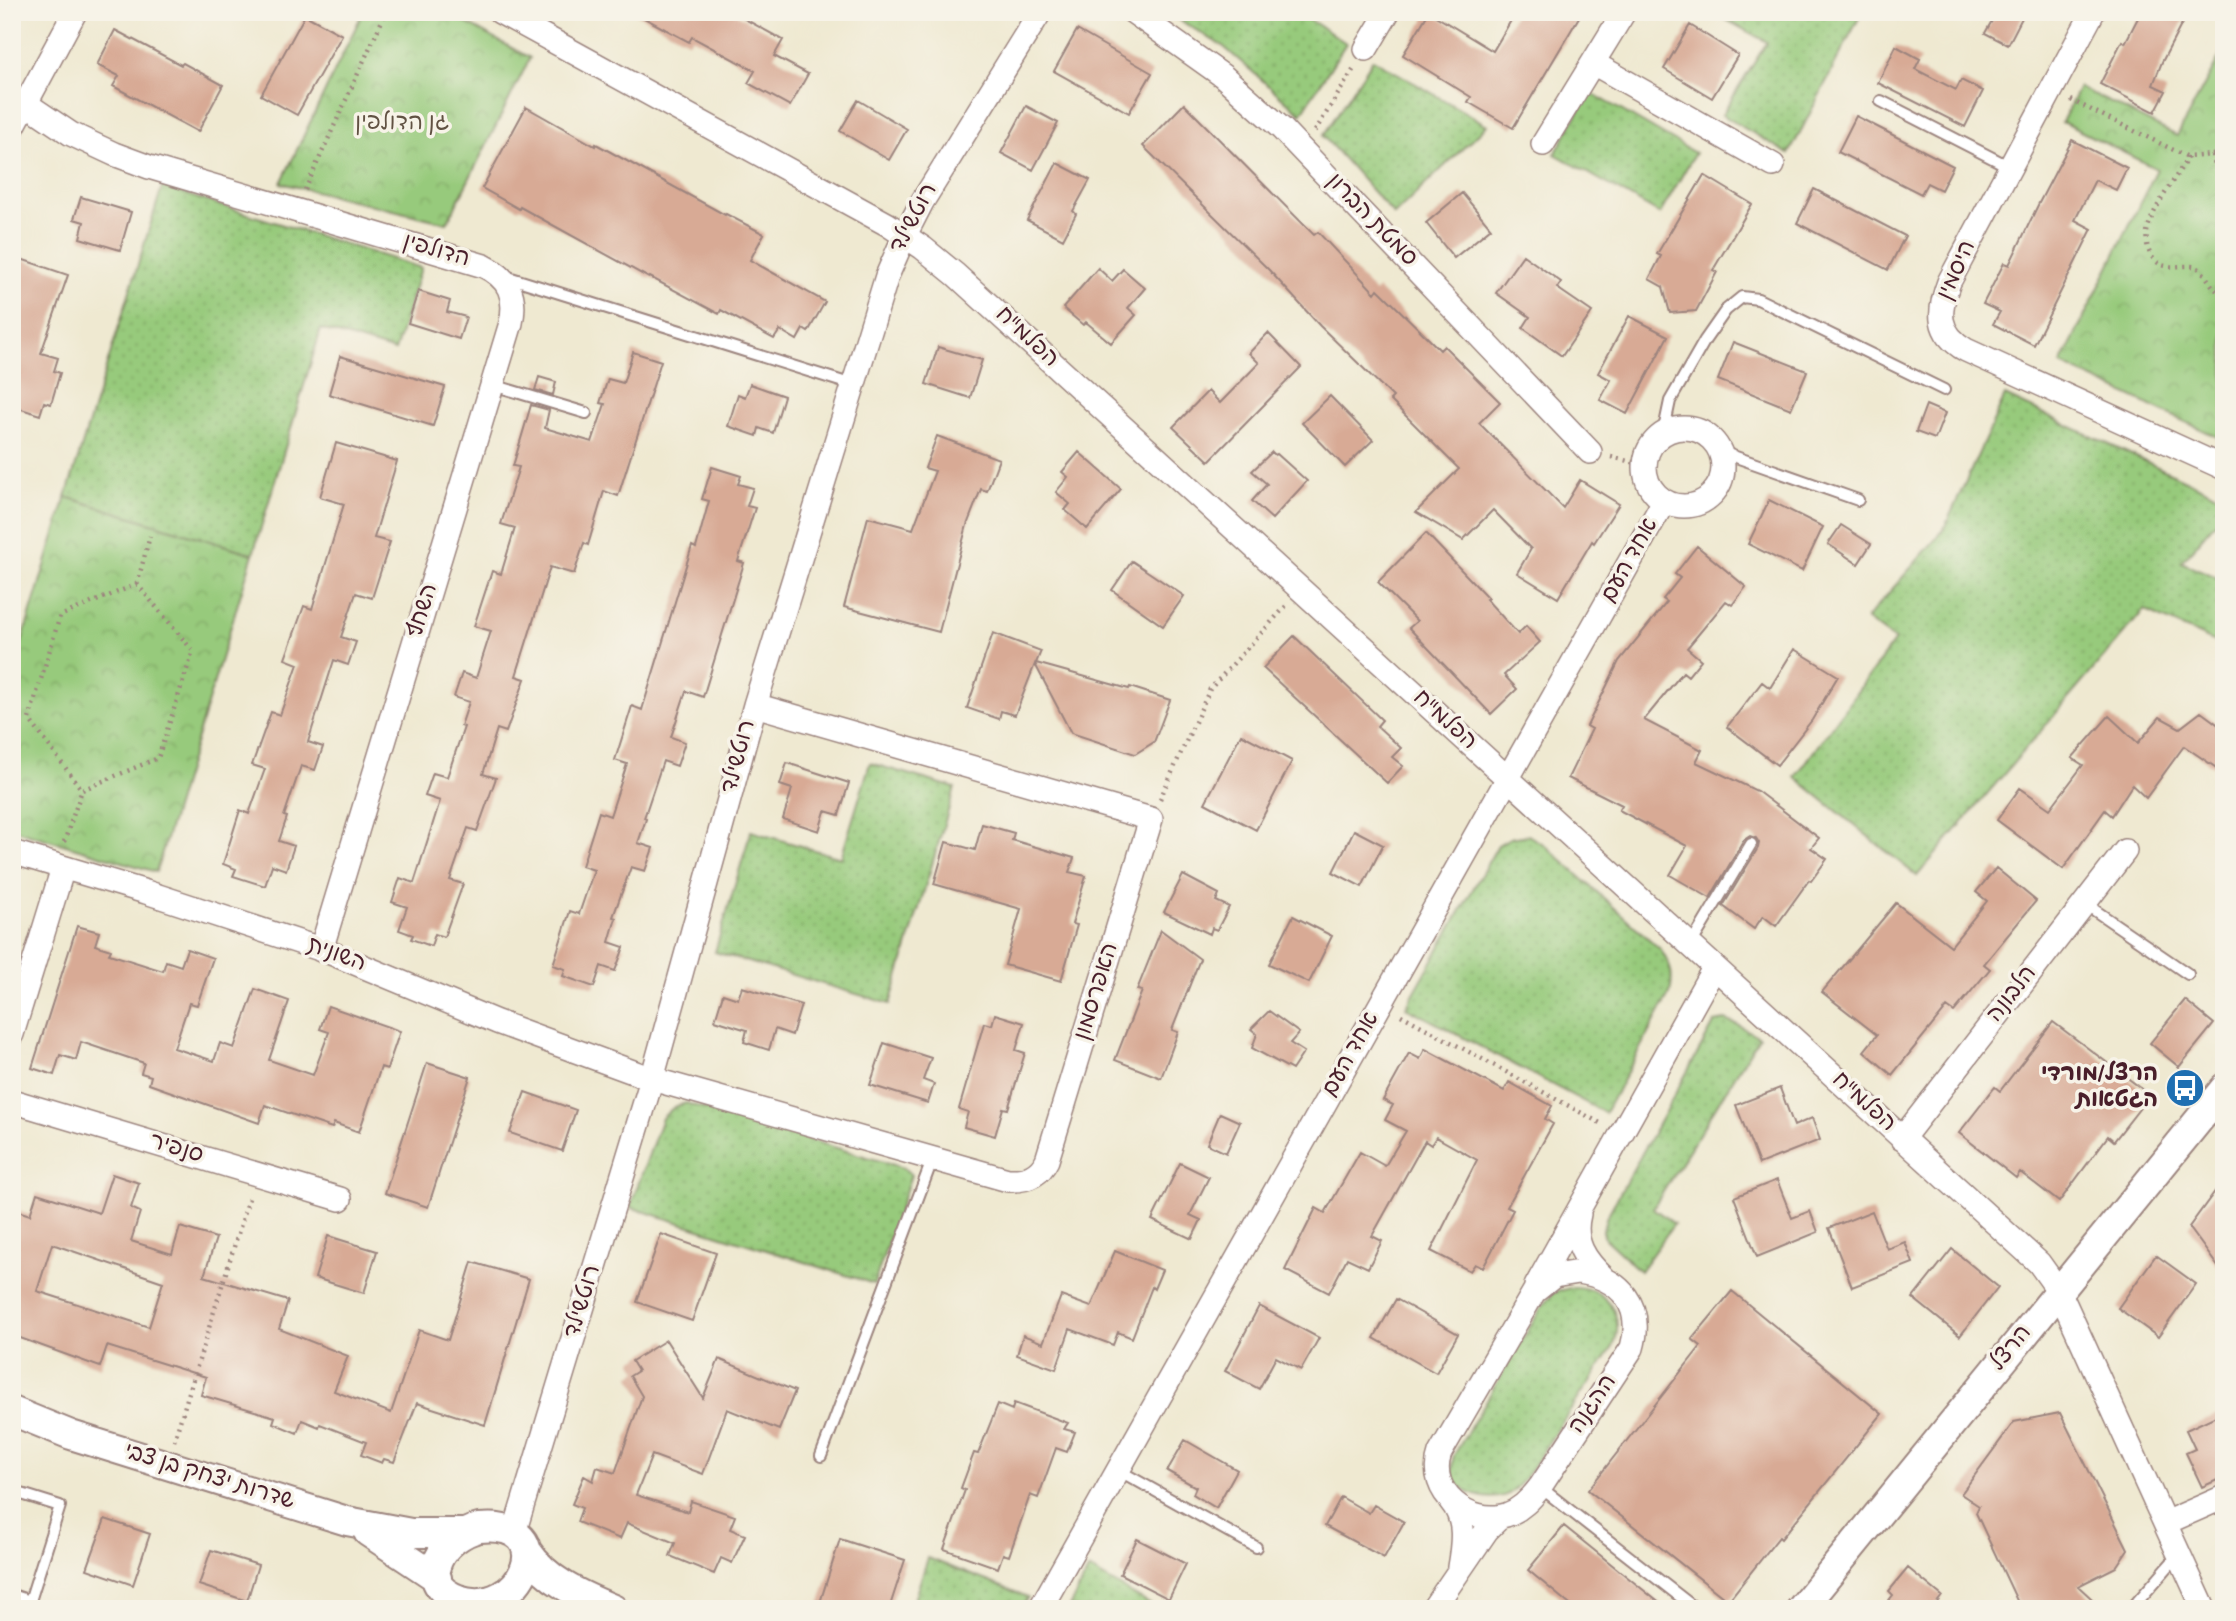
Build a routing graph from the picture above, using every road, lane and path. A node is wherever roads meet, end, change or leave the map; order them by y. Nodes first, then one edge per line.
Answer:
1 (75, 12) edge
2 (386, 12) edge
3 (500, 12) edge
4 (1133, 12) edge
5 (1388, 12) edge
6 (1624, 12) edge
7 (1039, 13) edge
8 (2087, 14) edge
9 (1366, 49) joint
10 (1593, 63) junction
11 (2052, 90) junction
12 (1881, 101) dead end
13 (25, 103) junction
14 (12, 129) edge
15 (1543, 144) dead end
16 (1303, 151) junction
17 (2224, 154) edge
18 (2212, 155) junction
19 (2188, 157) junction
20 (1773, 165) dead end
21 (2010, 167) junction
22 (2224, 191) edge
23 (296, 211) junction
24 (905, 236) junction
25 (499, 275) junction
26 (2224, 295) edge
27 (493, 385) junction
28 (853, 385) junction
29 (1944, 390) dead end
30 (586, 413) dead end
31 (1663, 434) junction
32 (1719, 451) junction
33 (1590, 452) joint
34 (1645, 466) junction
35 (2224, 468) edge
36 (1858, 500) dead end
37 (1664, 501) junction
38 (150, 536) dead end
39 (137, 584) junction
40 (1300, 590) junction
41 (755, 705) junction
42 (1507, 780) junction
43 (82, 790) junction
44 (1151, 819) junction
45 (1751, 844) dead end
46 (2124, 851) dead end
47 (12, 852) edge
48 (59, 867) junction
49 (2084, 903) junction
50 (1690, 946) junction
51 (321, 950) junction
52 (1714, 968) junction
53 (2188, 974) dead end
54 (1381, 1004) junction
55 (12, 1034) edge
56 (652, 1079) junction
57 (2224, 1089) edge
58 (12, 1101) edge
59 (1622, 1134) junction
60 (1902, 1139) junction
61 (933, 1158) junction
62 (256, 1174) junction
63 (340, 1199) dead end
64 (1581, 1207) junction
65 (1606, 1280) junction
66 (2059, 1291) junction
67 (1528, 1300) junction
68 (12, 1410) edge
69 (12, 1435) edge
70 (71, 1436) junction
71 (821, 1456) dead end
72 (166, 1465) junction
73 (1118, 1470) junction
74 (1540, 1487) junction
75 (12, 1491) edge
76 (2224, 1497) edge
77 (1448, 1498) junction
78 (1501, 1516) junction
79 (347, 1521) junction
80 (2165, 1523) junction
81 (464, 1533) junction
82 (521, 1542) junction
83 (1256, 1547) dead end
84 (2179, 1554) junction
85 (1458, 1572) junction
86 (437, 1578) junction
87 (506, 1593) junction
88 (12, 1595) edge
89 (580, 1596) junction
90 (460, 1605) edge
91 (613, 1609) edge
92 (1040, 1609) edge
93 (1433, 1609) edge
94 (1696, 1609) edge
95 (1801, 1609) edge
96 (2131, 1609) edge
97 (2204, 1609) edge

1 - 13 street
2 - 23 path
3 - 24 street, הפלמ"ח
4 - 16 street, סמטת הברון
5 - 9 street
6 - 10 street
7 - 24 street, רוטשילד
8 - 11 street, היסמין
9 - 16 path
10 - 15 street
10 - 20 street
11 - 19 path
11 - 21 street, היסמין
12 - 21 lane
13 - 14 street
13 - 23 street, הדולפין
16 - 33 street, סמטת הברון
17 - 18 path
18 - 19 path
18 - 22 path
19 - 26 path
21 - 35 street, היסמין
23 - 25 street, הדולפין
24 - 28 street, רוטשילד
24 - 40 street, הפלמ"ח
25 - 27 street, השחף
25 - 28 lane, הדולפין
27 - 30 lane
27 - 51 street, השחף
28 - 41 street, רוטשילד
29 - 31 lane
31 - 32 street
31 - 34 street
32 - 36 lane
32 - 37 street
33 - 34 path
34 - 37 street
37 - 42 street, אחד העם
38 - 39 path
39 - 43 path
39 - 43 path
40 - 42 street, הפלמ"ח
40 - 44 path
41 - 44 street
41 - 56 street, רוטשילד
42 - 50 street, הפלמ"ח
42 - 54 street, אחד העם
43 - 48 path
44 - 61 street, האפרסמון
45 - 50 lane
46 - 49 street, הלבונה
47 - 48 street, השונית
48 - 51 street, השונית
48 - 55 street
49 - 53 lane
49 - 60 street, הלבונה
50 - 52 street, הפלמ"ח
51 - 56 street, השונית
52 - 59 street, ההגנה
52 - 60 street, הפלמ"ח
54 - 59 path
54 - 73 street, אחד העם
56 - 61 street, האפרסמון
56 - 82 street, רוטשילד
57 - 66 street, הרצל
58 - 62 street, סנפיר
59 - 64 street, ההגנה
60 - 66 street, הפלמ"ח
61 - 71 lane
62 - 63 street, סנפיר
62 - 72 path
64 - 65 street, ההגנה
64 - 67 street, ההגנה
65 - 67 street, ההגנה
65 - 74 street, ההגנה
66 - 80 street, הפלמ"ח
66 - 95 street, הרצל
67 - 77 street, ההגנה
68 - 70 street, שדרות יצחק בן צבי
69 - 70 street, שדרות יצחק בן צבי
70 - 72 street, שדרות יצחק בן צבי
72 - 79 street, שדרות יצחק בן צבי
73 - 83 lane
73 - 92 street, אחד העם
74 - 78 street, ההגנה
74 - 94 lane
75 - 88 lane
76 - 80 street
77 - 78 street
77 - 85 street, ההגנה
78 - 85 street, ההגנה
79 - 81 street, שדרות יצחק בן צבי
79 - 86 street, שדרות יצחק בן צבי
80 - 84 street, הפלמ"ח
81 - 82 street, שדרות יצחק בן צבי
81 - 86 street
82 - 87 street
82 - 89 street
84 - 96 lane
84 - 97 street, הפלמ"ח
85 - 93 street, ההגנה
86 - 90 street, שדרות יצחק בן צבי
87 - 89 street
87 - 90 street
89 - 91 street

